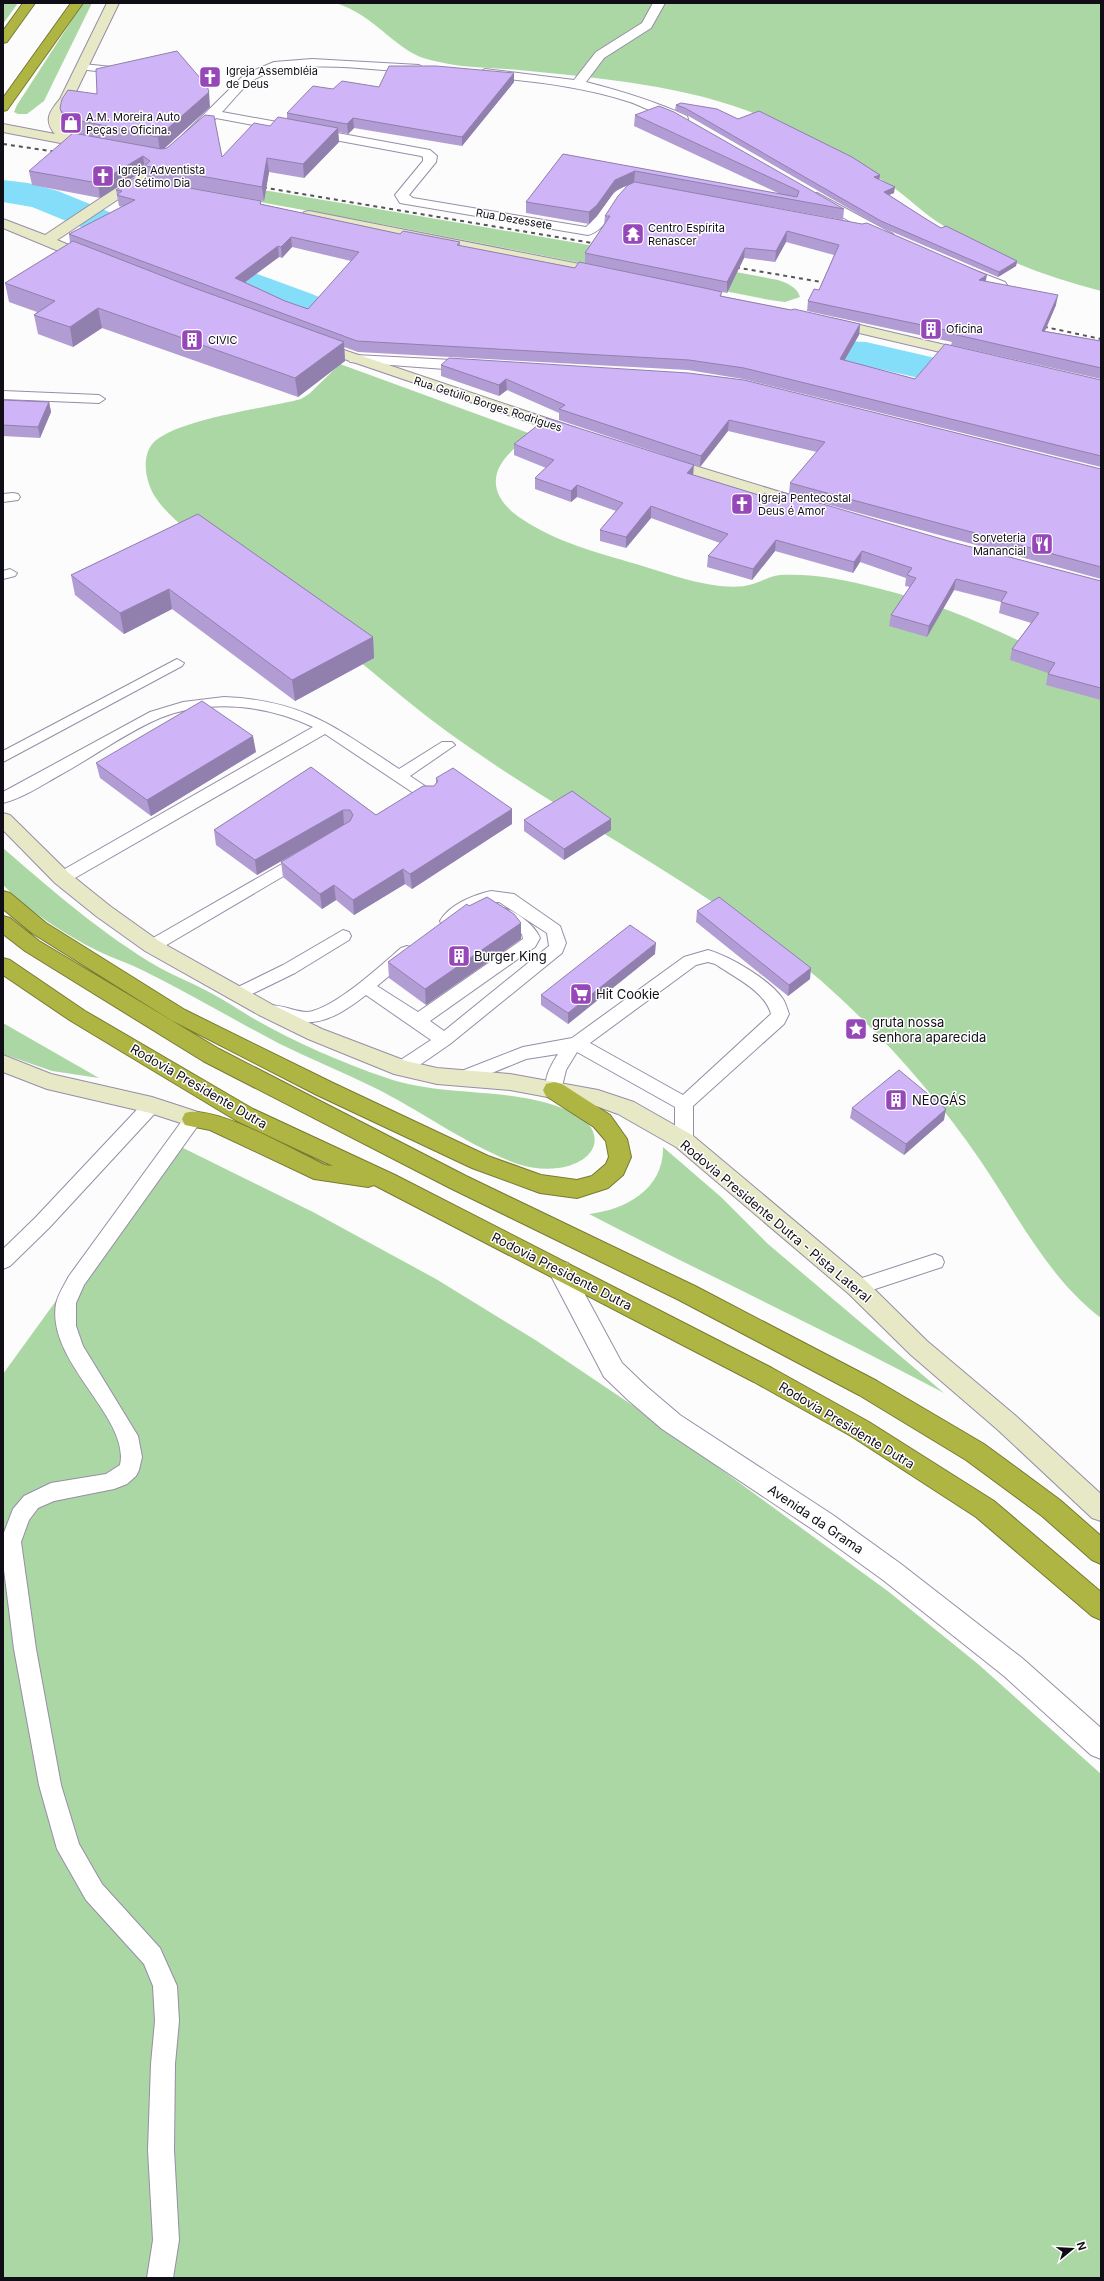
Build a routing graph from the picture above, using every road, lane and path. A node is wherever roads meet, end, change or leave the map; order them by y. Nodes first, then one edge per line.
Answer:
1 (29, 3) edge
2 (77, 3) edge
3 (113, 3) edge
4 (659, 3) edge
5 (3, 39) edge
6 (83, 67) junction
7 (432, 70) edge
8 (124, 71) edge
9 (472, 72) edge
10 (578, 84) junction
11 (5, 104) edge
12 (56, 110) junction
13 (213, 114) junction
14 (692, 125) edge
15 (3, 128) edge
16 (148, 155) edge
17 (163, 158) junction
18 (133, 184) junction
19 (149, 186) edge
20 (803, 189) edge
21 (668, 193) edge
22 (837, 209) junction
23 (297, 213) edge
24 (826, 217) edge
25 (3, 223) edge
26 (840, 225) edge
27 (875, 231) junction
28 (897, 241) edge
29 (46, 242) junction
30 (102, 263) edge
31 (946, 263) edge
32 (616, 275) edge
33 (1000, 285) edge
34 (816, 319) edge
35 (303, 340) edge
36 (983, 358) edge
37 (355, 360) junction
38 (490, 367) edge
39 (3, 395) edge
40 (99, 399) dead end
41 (585, 436) edge
42 (652, 458) edge
43 (822, 509) edge
44 (177, 663) dead end
45 (325, 727) junction
46 (447, 745) dead end
47 (3, 758) edge
48 (399, 776) junction
49 (428, 796) edge
50 (3, 798) edge
51 (3, 819) edge
52 (318, 848) edge
53 (62, 878) junction
54 (3, 898) edge
55 (3, 923) edge
56 (343, 936) dead end
57 (152, 946) junction
58 (416, 946) edge
59 (3, 965) edge
60 (365, 986) junction
61 (238, 994) junction
62 (266, 1010) junction
63 (418, 1021) junction
64 (444, 1040) junction
65 (574, 1045) junction
66 (3, 1063) edge
67 (402, 1068) junction
68 (465, 1077) junction
69 (554, 1090) junction
70 (684, 1104) junction
71 (152, 1105) junction
72 (193, 1119) junction
73 (684, 1141) junction
74 (387, 1181) junction
75 (3, 1261) edge
76 (934, 1262) dead end
77 (560, 1270) junction
78 (857, 1287) junction
79 (1101, 1510) edge
80 (1101, 1552) edge
81 (1101, 1608) edge
82 (1101, 1746) edge
83 (160, 2278) edge

1 - 5 highway
2 - 11 highway
3 - 6 main road
4 - 10 street
6 - 8 lane
6 - 12 main road
7 - 13 street
9 - 10 street
10 - 14 street
12 - 15 main road
12 - 15 main road
13 - 17 street
13 - 21 street, Rua Dezessete
16 - 17 main road
17 - 18 main road
18 - 19 main road
18 - 29 main road
20 - 22 street
22 - 24 street
22 - 27 street
23 - 32 main road
25 - 29 main road
26 - 27 street
27 - 28 street
29 - 30 main road
31 - 33 street
34 - 36 main road
35 - 37 main road, Rua Getúlio Borges Rodrigues
37 - 38 street
37 - 41 main road, Rua Getúlio Borges Rodrigues
39 - 40 lane
42 - 43 main road
44 - 47 lane
45 - 48 lane
45 - 50 lane
45 - 53 lane
46 - 48 lane
48 - 49 lane
51 - 53 main road, Rodovia Presidente Dutra - Pista Lateral
52 - 57 lane
53 - 57 main road, Rodovia Presidente Dutra - Pista Lateral
54 - 69 highway
55 - 80 highway
56 - 61 lane
57 - 61 main road, Rodovia Presidente Dutra - Pista Lateral
58 - 60 lane
59 - 74 highway, Rodovia Presidente Dutra
60 - 62 lane
60 - 63 lane
61 - 62 main road, Rodovia Presidente Dutra - Pista Lateral
62 - 67 main road, Rodovia Presidente Dutra - Pista Lateral
63 - 64 lane
63 - 64 lane
64 - 67 lane
65 - 68 lane
65 - 69 lane
65 - 70 lane
65 - 70 lane
66 - 71 main road
67 - 68 main road, Rodovia Presidente Dutra - Pista Lateral
68 - 69 main road, Rodovia Presidente Dutra - Pista Lateral
69 - 73 main road, Rodovia Presidente Dutra - Pista Lateral
70 - 73 lane
71 - 72 main road
71 - 75 lane
72 - 74 highway
72 - 83 lane
73 - 78 main road, Rodovia Presidente Dutra - Pista Lateral
74 - 77 highway, Rodovia Presidente Dutra
76 - 78 lane
77 - 81 highway, Rodovia Presidente Dutra
77 - 82 street, Avenida da Grama
78 - 79 main road, Rodovia Presidente Dutra - Pista Lateral

